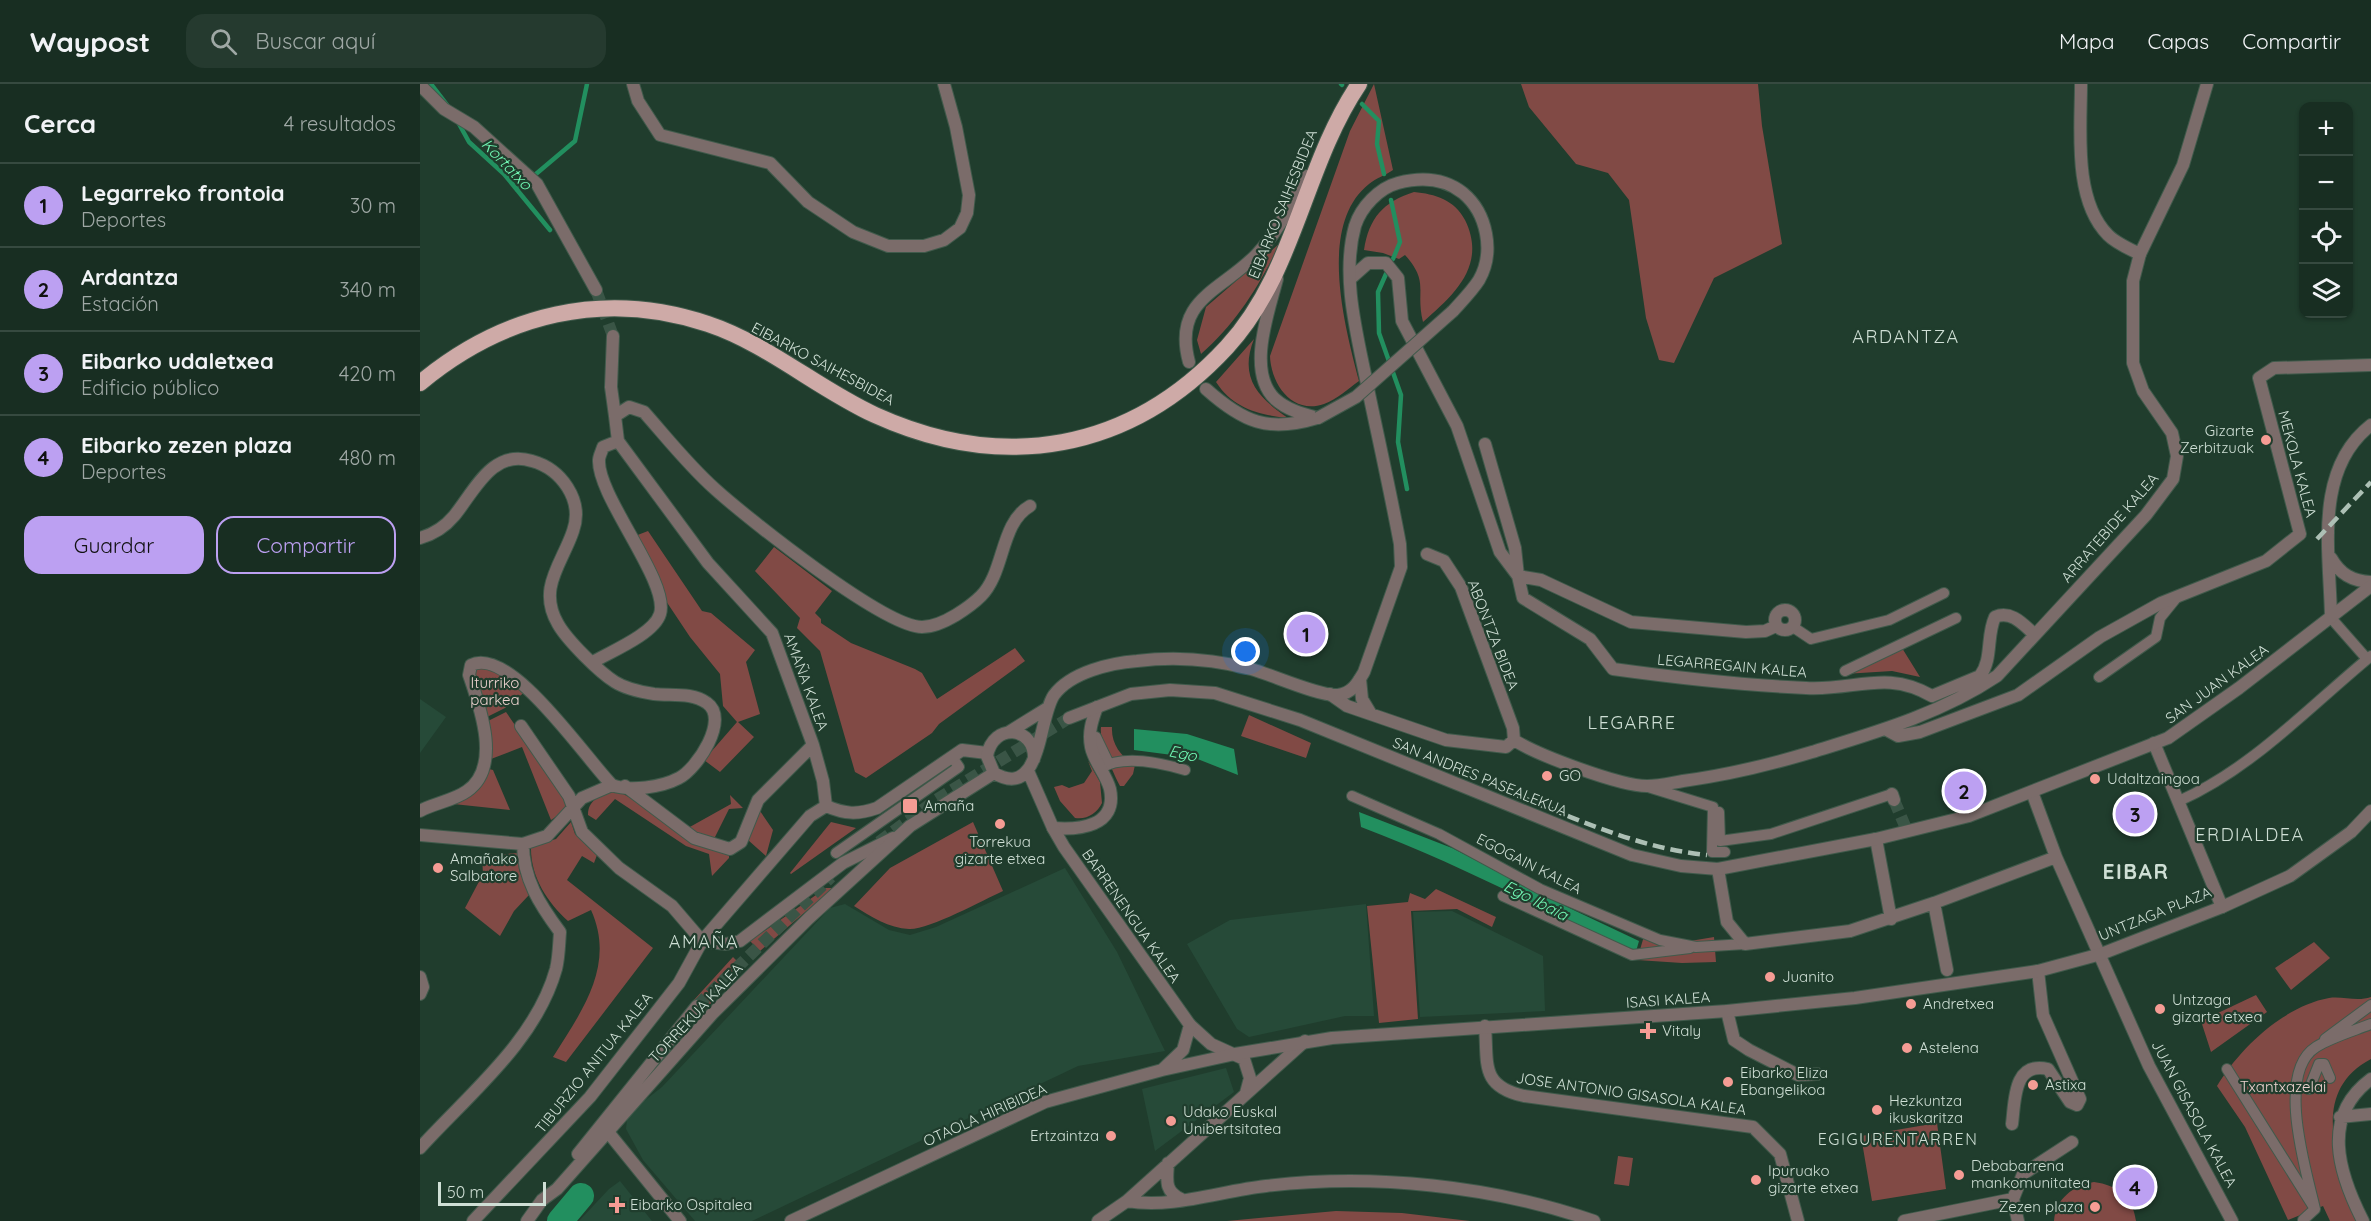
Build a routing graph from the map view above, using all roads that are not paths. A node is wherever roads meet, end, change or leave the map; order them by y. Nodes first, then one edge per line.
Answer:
1 (633, 84) edge
2 (944, 84) edge
3 (1359, 84) edge
4 (2081, 84) edge
5 (2207, 84) edge
6 (420, 85) edge
7 (1330, 136) junction
8 (2140, 254) junction
9 (1281, 264) junction
10 (1350, 279) junction
11 (596, 290) tunnel mouth
12 (614, 336) tunnel mouth
13 (1189, 362) dead end
14 (2371, 365) edge
15 (420, 383) edge
16 (1206, 389) dead end
17 (615, 416) junction
18 (1318, 417) junction
19 (2371, 424) edge
20 (618, 441) junction
21 (1485, 444) dead end
22 (1030, 506) dead end
23 (420, 538) edge
24 (1427, 554) dead end
25 (2330, 557) junction
26 (1518, 576) junction
27 (2371, 584) edge
28 (1944, 593) dead end
29 (2177, 597) junction
30 (1956, 618) dead end
31 (2331, 618) junction
32 (1776, 626) junction
33 (1793, 627) junction
34 (2034, 634) junction
35 (2369, 657) edge
36 (592, 662) junction
37 (1845, 671) dead end
38 (2099, 677) dead end
39 (1358, 682) junction
40 (1330, 694) junction
41 (1096, 707) junction
42 (1046, 709) junction
43 (1371, 714) junction
44 (1069, 718) tunnel mouth
45 (521, 726) dead end
46 (1887, 730) junction
47 (1009, 732) junction
48 (1514, 740) junction
49 (2154, 743) junction
50 (813, 745) junction
51 (987, 753) junction
52 (952, 757) junction
53 (1031, 765) junction
54 (1105, 766) junction
55 (1185, 770) dead end
56 (994, 773) junction
57 (618, 785) junction
58 (1645, 786) junction
59 (2032, 792) junction
60 (1352, 796) dead end
61 (1893, 797) dead end
62 (2179, 801) junction
63 (826, 806) junction
64 (420, 811) edge
65 (573, 811) junction
66 (2371, 811) edge
67 (1713, 812) junction
68 (1053, 828) junction
69 (420, 835) edge
70 (897, 837) junction
71 (1876, 839) junction
72 (523, 844) junction
73 (1725, 852) dead end
74 (836, 853) dead end
75 (2056, 857) junction
76 (1718, 869) junction
77 (1503, 896) dead end
78 (1934, 903) junction
79 (2222, 907) junction
80 (1891, 919) junction
81 (702, 941) junction
82 (1745, 944) junction
83 (1696, 947) junction
84 (2101, 954) junction
85 (1947, 970) dead end
86 (2038, 971) junction
87 (420, 977) edge
88 (420, 994) edge
89 (2371, 1005) edge
90 (697, 1006) tunnel mouth
91 (1727, 1011) junction
92 (2371, 1024) edge
93 (1190, 1025) junction
94 (1485, 1026) junction
95 (1305, 1041) junction
96 (2316, 1047) junction
97 (1235, 1054) junction
98 (2227, 1069) dead end
99 (1162, 1070) junction
100 (1817, 1074) dead end
101 (2330, 1078) dead end
102 (2371, 1078) edge
103 (2309, 1089) dead end
104 (1245, 1094) junction
105 (2371, 1114) edge
106 (2340, 1117) junction
107 (2012, 1124) dead end
108 (608, 1132) junction
109 (2072, 1142) dead end
110 (420, 1148) edge
111 (1168, 1163) junction
112 (1181, 1199) junction
113 (2013, 1199) junction
114 (543, 1200) junction
115 (1126, 1201) junction
116 (2315, 1209) junction
117 (2303, 1220) edge
118 (472, 1221) edge
119 (527, 1221) edge
120 (680, 1221) edge
121 (791, 1221) edge
122 (1098, 1221) edge
123 (1594, 1221) edge
124 (1798, 1221) edge
125 (1904, 1221) edge
126 (2018, 1221) edge
127 (2232, 1221) edge
128 (2363, 1221) edge

1 - 2 street
3 - 7 highway, EIBARKO SAIHESBIDEA
4 - 8 street
5 - 8 street, ARRATEBIDE KALEA
6 - 11 street
7 - 9 highway, EIBARKO SAIHESBIDEA
7 - 13 street
8 - 34 street, ARRATEBIDE KALEA
9 - 15 highway, EIBARKO SAIHESBIDEA
9 - 18 street
10 - 18 street, bridge
10 - 26 street, LEGARREGAIN KALEA
10 - 39 street
12 - 17 street
14 - 29 street, MEKOLA KALEA
16 - 18 street
17 - 20 street
17 - 22 street
19 - 25 street
20 - 36 street
20 - 50 street, AMAÑA KALEA
21 - 26 street
23 - 36 street
24 - 48 street, ABONTZA BIDEA
25 - 27 street
25 - 31 street
26 - 32 street
26 - 34 street, LEGARREGAIN KALEA
27 - 31 street, SAN JUAN KALEA
28 - 33 street
29 - 38 street
29 - 46 street, MEKOLA KALEA
30 - 37 street
31 - 35 street
31 - 49 street, SAN JUAN KALEA
32 - 33 street
32 - 33 street
34 - 46 street, ARRATEBIDE KALEA
35 - 62 street
36 - 57 street
39 - 40 street
39 - 43 street
40 - 42 street
40 - 43 street
41 - 44 street, SAN ANDRES PASEALEKUA
41 - 54 street
41 - 76 street, SAN ANDRES PASEALEKUA
42 - 47 street
42 - 53 street
43 - 48 street
45 - 65 street
46 - 58 street, ARRATEBIDE KALEA
47 - 51 street
47 - 53 street
48 - 58 street
49 - 59 street, SAN JUAN KALEA
49 - 62 street, UNTZAGA PLAZA
50 - 57 street
50 - 63 street, AMAÑA KALEA
51 - 52 street
51 - 56 street
52 - 63 street
52 - 74 street
53 - 56 street
53 - 68 street, BARRENENGUA KALEA
54 - 55 street
54 - 68 street
56 - 70 street
57 - 64 street
57 - 65 street
58 - 67 street
59 - 71 street, SAN ANDRES PASEALEKUA
59 - 75 street, UNTZAGA PLAZA
60 - 83 street, EGOGAIN KALEA
61 - 67 street
62 - 79 street, UNTZAGA PLAZA
63 - 81 street, TIBURZIO ANITUA KALEA
65 - 72 street
65 - 81 street
66 - 79 street
67 - 73 street
68 - 93 street, BARRENENGUA KALEA
69 - 72 street
70 - 81 street
70 - 108 street, TORREKUA KALEA
71 - 76 street, SAN ANDRES PASEALEKUA
71 - 80 street
72 - 110 street
75 - 78 street, EGOGAIN KALEA
75 - 84 street, UNTZAGA PLAZA
76 - 82 street
77 - 83 street, EGOGAIN KALEA
78 - 80 street, EGOGAIN KALEA
78 - 85 street
79 - 84 street, UNTZAGA PLAZA
80 - 82 street, EGOGAIN KALEA
81 - 118 street, TIBURZIO ANITUA KALEA
82 - 83 street, EGOGAIN KALEA
84 - 86 street, ISASI KALEA
84 - 127 street, JUAN GISASOLA KALEA
86 - 91 street, ISASI KALEA
86 - 107 street
87 - 88 street
89 - 96 street
90 - 114 street
91 - 94 street, ISASI KALEA
91 - 100 street
92 - 96 street
93 - 97 street, BARRENENGUA KALEA
93 - 99 street
94 - 95 street, ISASI KALEA
94 - 124 street, JOSE ANTONIO GISASOLA KALEA
95 - 97 street, ISASI KALEA
95 - 104 street
96 - 116 street
97 - 99 street, OTAOLA HIRIBIDEA
97 - 104 street
98 - 116 street
99 - 121 street, OTAOLA HIRIBIDEA
101 - 103 street
102 - 106 street
104 - 111 street
105 - 106 street
106 - 128 street
108 - 114 street, TORREKUA KALEA
108 - 120 street
109 - 113 street
111 - 112 street
111 - 115 street
112 - 115 street
112 - 123 street
113 - 125 street
113 - 126 street
114 - 119 street, TORREKUA KALEA
115 - 122 street
116 - 117 street

